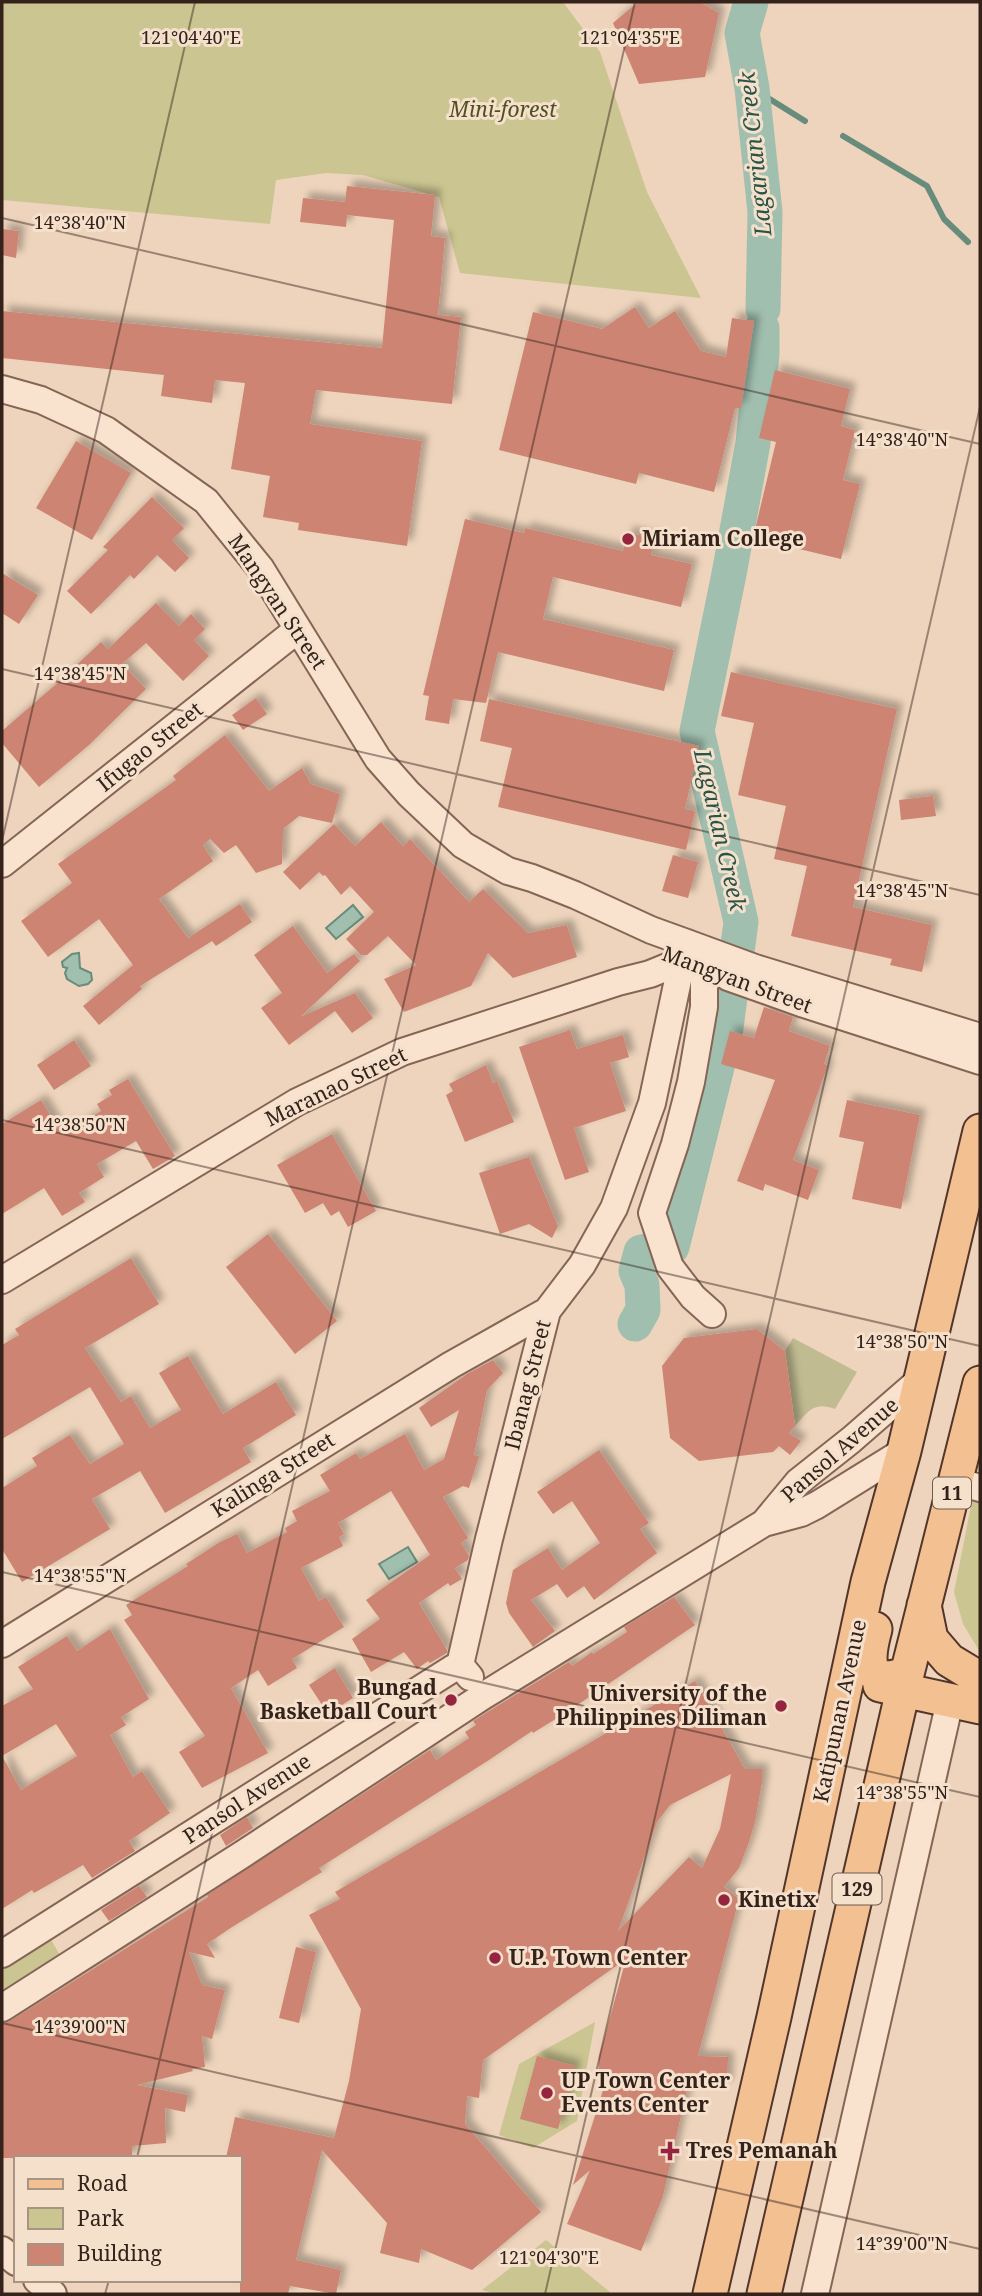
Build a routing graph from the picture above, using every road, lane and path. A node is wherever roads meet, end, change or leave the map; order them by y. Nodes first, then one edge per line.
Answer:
1 (2, 389) edge
2 (297, 629) junction
3 (2, 864) edge
4 (691, 957) junction
5 (980, 1038) edge
6 (980, 1061) edge
7 (980, 1131) edge
8 (954, 1245) junction
9 (2, 1280) edge
10 (547, 1311) junction
11 (712, 1314) dead end
12 (920, 1380) junction
13 (980, 1383) edge
14 (904, 1451) junction
15 (968, 1485) edge
16 (764, 1523) junction
17 (924, 1604) junction
18 (2, 1644) edge
19 (460, 1665) junction
20 (847, 1677) junction
21 (980, 1679) edge
22 (905, 1681) junction
23 (483, 1696) junction
24 (965, 1704) edge
25 (891, 1744) junction
26 (2, 1954) edge
27 (2, 2008) edge
28 (774, 2017) junction
29 (824, 2034) junction
30 (39, 2282) edge
31 (53, 2294) edge
32 (710, 2294) edge
33 (764, 2294) edge
34 (815, 2294) edge

1 - 2 street, Mangyan Street
2 - 3 street, Ifugao Street
2 - 4 street, Mangyan Street
4 - 5 street, Mangyan Street
4 - 6 street, Mangyan Street
4 - 9 street, Maranao Street
4 - 10 street, Ibanag Street
4 - 11 street
7 - 8 main road, Katipunan Avenue
8 - 12 main road, Katipunan Avenue
8 - 22 main road
10 - 18 street, Kalinga Street
10 - 19 street, Ibanag Street
12 - 14 main road, Katipunan Avenue
12 - 16 street, Pansol Avenue
13 - 15 main road, 11
14 - 16 street, Pansol Avenue
14 - 20 main road, Katipunan Avenue
15 - 17 main road, 11
16 - 23 street, Pansol Avenue
17 - 21 main road
17 - 22 main road, 11
19 - 23 street
19 - 26 street, Pansol Avenue
20 - 22 main road
20 - 28 main road, Katipunan Avenue / 129
22 - 24 main road
22 - 25 main road, 129
23 - 27 street, Pansol Avenue
24 - 25 main road
24 - 34 street
25 - 29 main road, 129
28 - 29 main road
28 - 32 main road, Katipunan Avenue / 129
29 - 33 main road, 129
30 - 31 street

